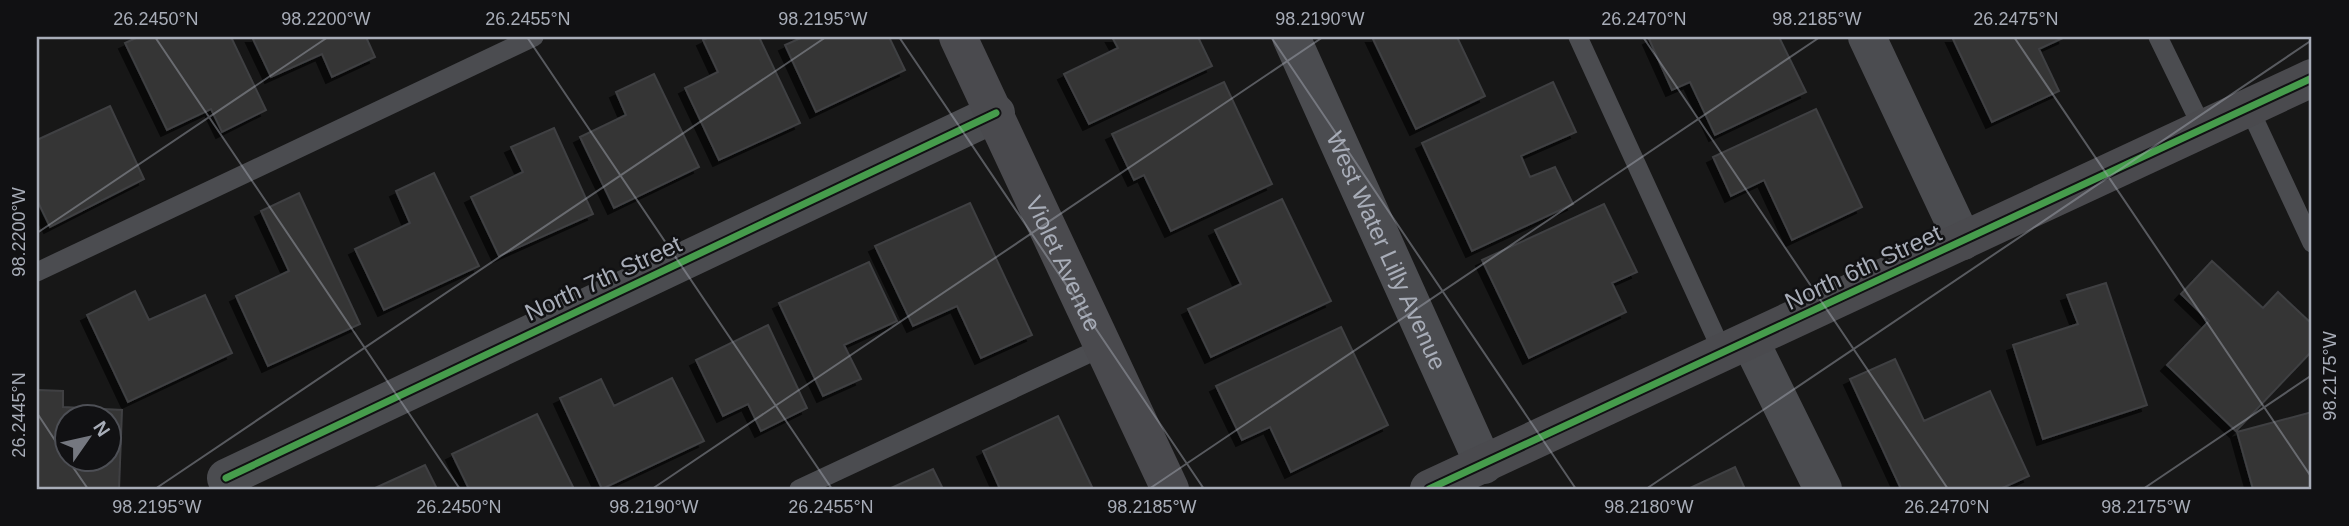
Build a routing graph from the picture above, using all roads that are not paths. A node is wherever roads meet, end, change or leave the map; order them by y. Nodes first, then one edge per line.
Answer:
1 (534, 37) edge
2 (958, 37) edge
3 (1291, 37) edge
4 (1578, 37) edge
5 (1867, 37) edge
6 (2158, 37) edge
7 (2312, 78) edge
8 (2249, 108) junction
9 (996, 113) junction
10 (2203, 130) junction
11 (1963, 241) junction
12 (2312, 243) edge
13 (37, 272) edge
14 (1105, 346) junction
15 (1736, 347) junction
16 (1483, 465) junction
17 (226, 478) dead end
18 (799, 489) edge
19 (1170, 489) edge
20 (1429, 489) edge
21 (1824, 489) edge

1 - 13 lane
2 - 9 street, Violet Avenue
3 - 16 street, West Water Lilly Avenue
4 - 15 lane
5 - 11 street
6 - 10 lane
7 - 8 street, North 6th Street
8 - 10 street, North 6th Street
8 - 12 lane
9 - 14 street, Violet Avenue
9 - 17 street, North 7th Street
10 - 11 street, North 6th Street
11 - 15 street, North 6th Street
14 - 18 lane
14 - 19 street, Violet Avenue
15 - 16 street, North 6th Street
15 - 21 street
16 - 20 street, North 6th Street

